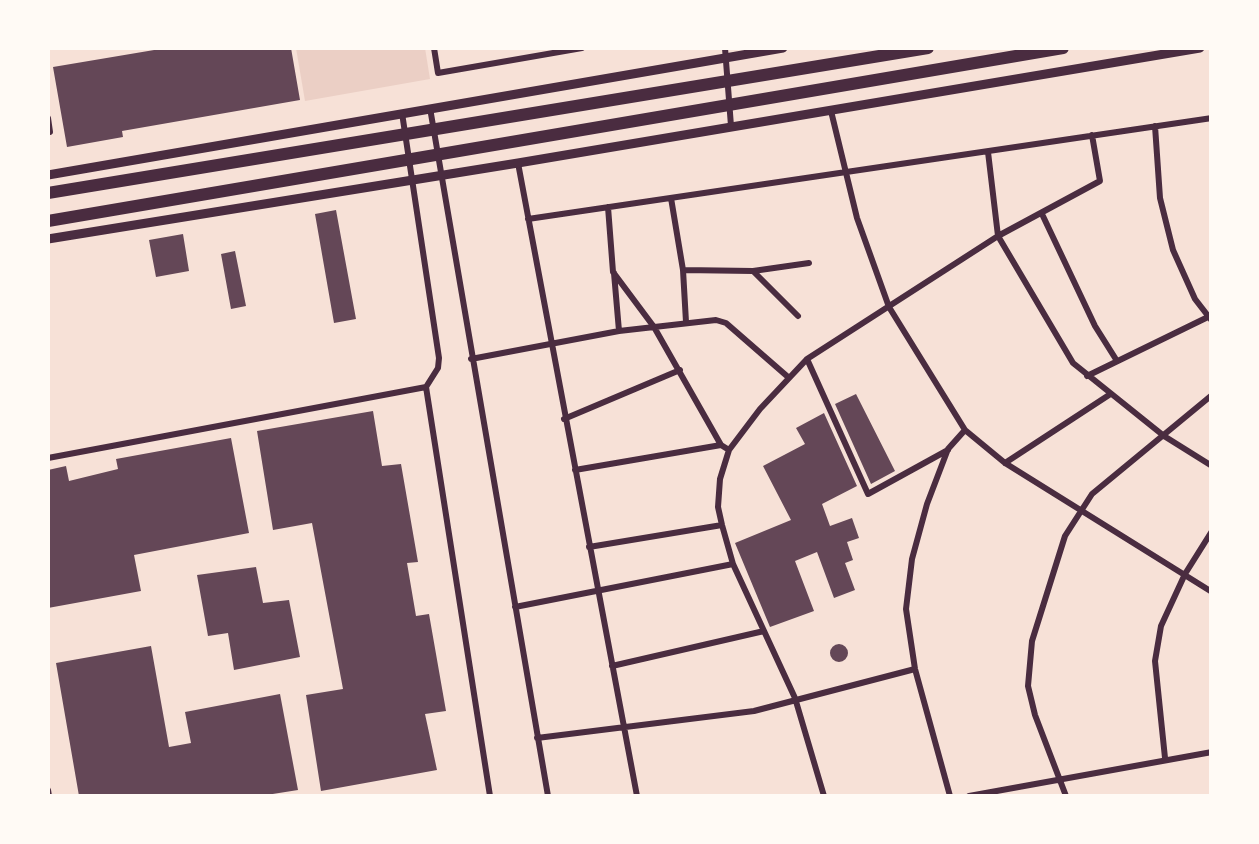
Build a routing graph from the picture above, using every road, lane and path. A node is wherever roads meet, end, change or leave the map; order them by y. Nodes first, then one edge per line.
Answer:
1 (434, 48) edge
2 (582, 48) edge
3 (783, 48) edge
4 (928, 48) edge
5 (1062, 48) edge
6 (1200, 48) edge
7 (726, 52) edge
8 (430, 108) junction
9 (830, 110) junction
10 (402, 113) junction
11 (48, 118) edge
12 (1212, 118) edge
13 (731, 126) junction
14 (1155, 126) junction
15 (50, 132) edge
16 (1092, 135) junction
17 (988, 152) junction
18 (518, 163) junction
19 (846, 172) junction
20 (440, 175) junction
21 (48, 176) edge
22 (412, 180) junction
23 (48, 193) edge
24 (671, 198) junction
25 (608, 207) junction
26 (1042, 214) junction
27 (528, 219) junction
28 (48, 220) edge
29 (998, 236) junction
30 (48, 239) edge
31 (810, 263) dead end
32 (683, 270) junction
33 (753, 271) junction
34 (614, 272) junction
35 (889, 307) junction
36 (798, 316) dead end
37 (1210, 319) edge
38 (686, 322) junction
39 (654, 326) junction
40 (619, 332) junction
41 (550, 344) junction
42 (472, 359) junction
43 (807, 360) junction
44 (1118, 361) junction
45 (680, 370) junction
46 (1087, 376) junction
47 (788, 378) junction
48 (426, 387) junction
49 (1110, 394) junction
50 (1212, 395) edge
51 (564, 419) junction
52 (965, 430) junction
53 (1164, 436) junction
54 (722, 445) junction
55 (948, 449) junction
56 (730, 450) junction
57 (48, 458) edge
58 (1005, 463) junction
59 (1212, 466) edge
60 (574, 470) junction
61 (1079, 511) junction
62 (722, 524) junction
63 (1211, 531) edge
64 (589, 547) junction
65 (733, 564) junction
66 (1185, 574) junction
67 (597, 591) junction
68 (1212, 592) edge
69 (515, 608) junction
70 (764, 631) junction
71 (612, 666) junction
72 (915, 669) junction
73 (795, 698) junction
74 (624, 727) junction
75 (538, 738) junction
76 (1212, 752) edge
77 (1165, 758) junction
78 (1059, 780) junction
79 (490, 796) edge
80 (548, 796) edge
81 (637, 796) edge
82 (824, 796) edge
83 (950, 796) edge
84 (969, 796) edge
85 (1066, 796) edge

1 - 2 street
3 - 7 street
4 - 23 highway
5 - 28 highway
6 - 9 street
7 - 8 street
7 - 13 street
8 - 10 street
8 - 20 street
9 - 13 street
9 - 19 street
10 - 21 street
10 - 22 street
11 - 15 street
12 - 14 street
13 - 18 street
14 - 16 street
14 - 37 street
16 - 17 street
16 - 26 street
17 - 19 street
17 - 29 street
18 - 20 street
18 - 27 street
19 - 24 street
19 - 35 street
20 - 22 street
20 - 42 street
22 - 30 street
22 - 48 street
24 - 25 street
24 - 32 street
25 - 27 street
25 - 34 street
26 - 29 street
26 - 44 street
27 - 41 street
29 - 35 street
29 - 46 street
31 - 33 street
32 - 33 street
32 - 38 street
33 - 36 street
34 - 39 street
34 - 40 street
35 - 43 street
35 - 52 street
37 - 44 street
38 - 39 street
38 - 47 street
39 - 40 street
39 - 45 street
40 - 41 street
41 - 42 street
41 - 51 street
42 - 69 street
43 - 47 street
43 - 55 street
44 - 46 street
45 - 51 street
45 - 54 street
46 - 49 street
47 - 56 street
48 - 57 street
48 - 79 street
49 - 53 street
49 - 58 street
50 - 53 street
51 - 60 street
52 - 55 street
52 - 58 street
53 - 59 street
53 - 61 street
54 - 56 street
54 - 60 street
55 - 72 street
56 - 62 street
58 - 61 street
60 - 64 street
61 - 66 street
61 - 78 street
62 - 64 street
62 - 65 street
63 - 66 street
64 - 67 street
65 - 67 street
65 - 70 street
66 - 68 street
66 - 77 street
67 - 69 street
67 - 71 street
69 - 75 street
70 - 71 street
70 - 73 street
71 - 74 street
72 - 73 street
72 - 83 street
73 - 74 street
73 - 82 street
74 - 75 street
74 - 81 street
75 - 80 street
76 - 77 street
77 - 78 street
78 - 84 street
78 - 85 street

